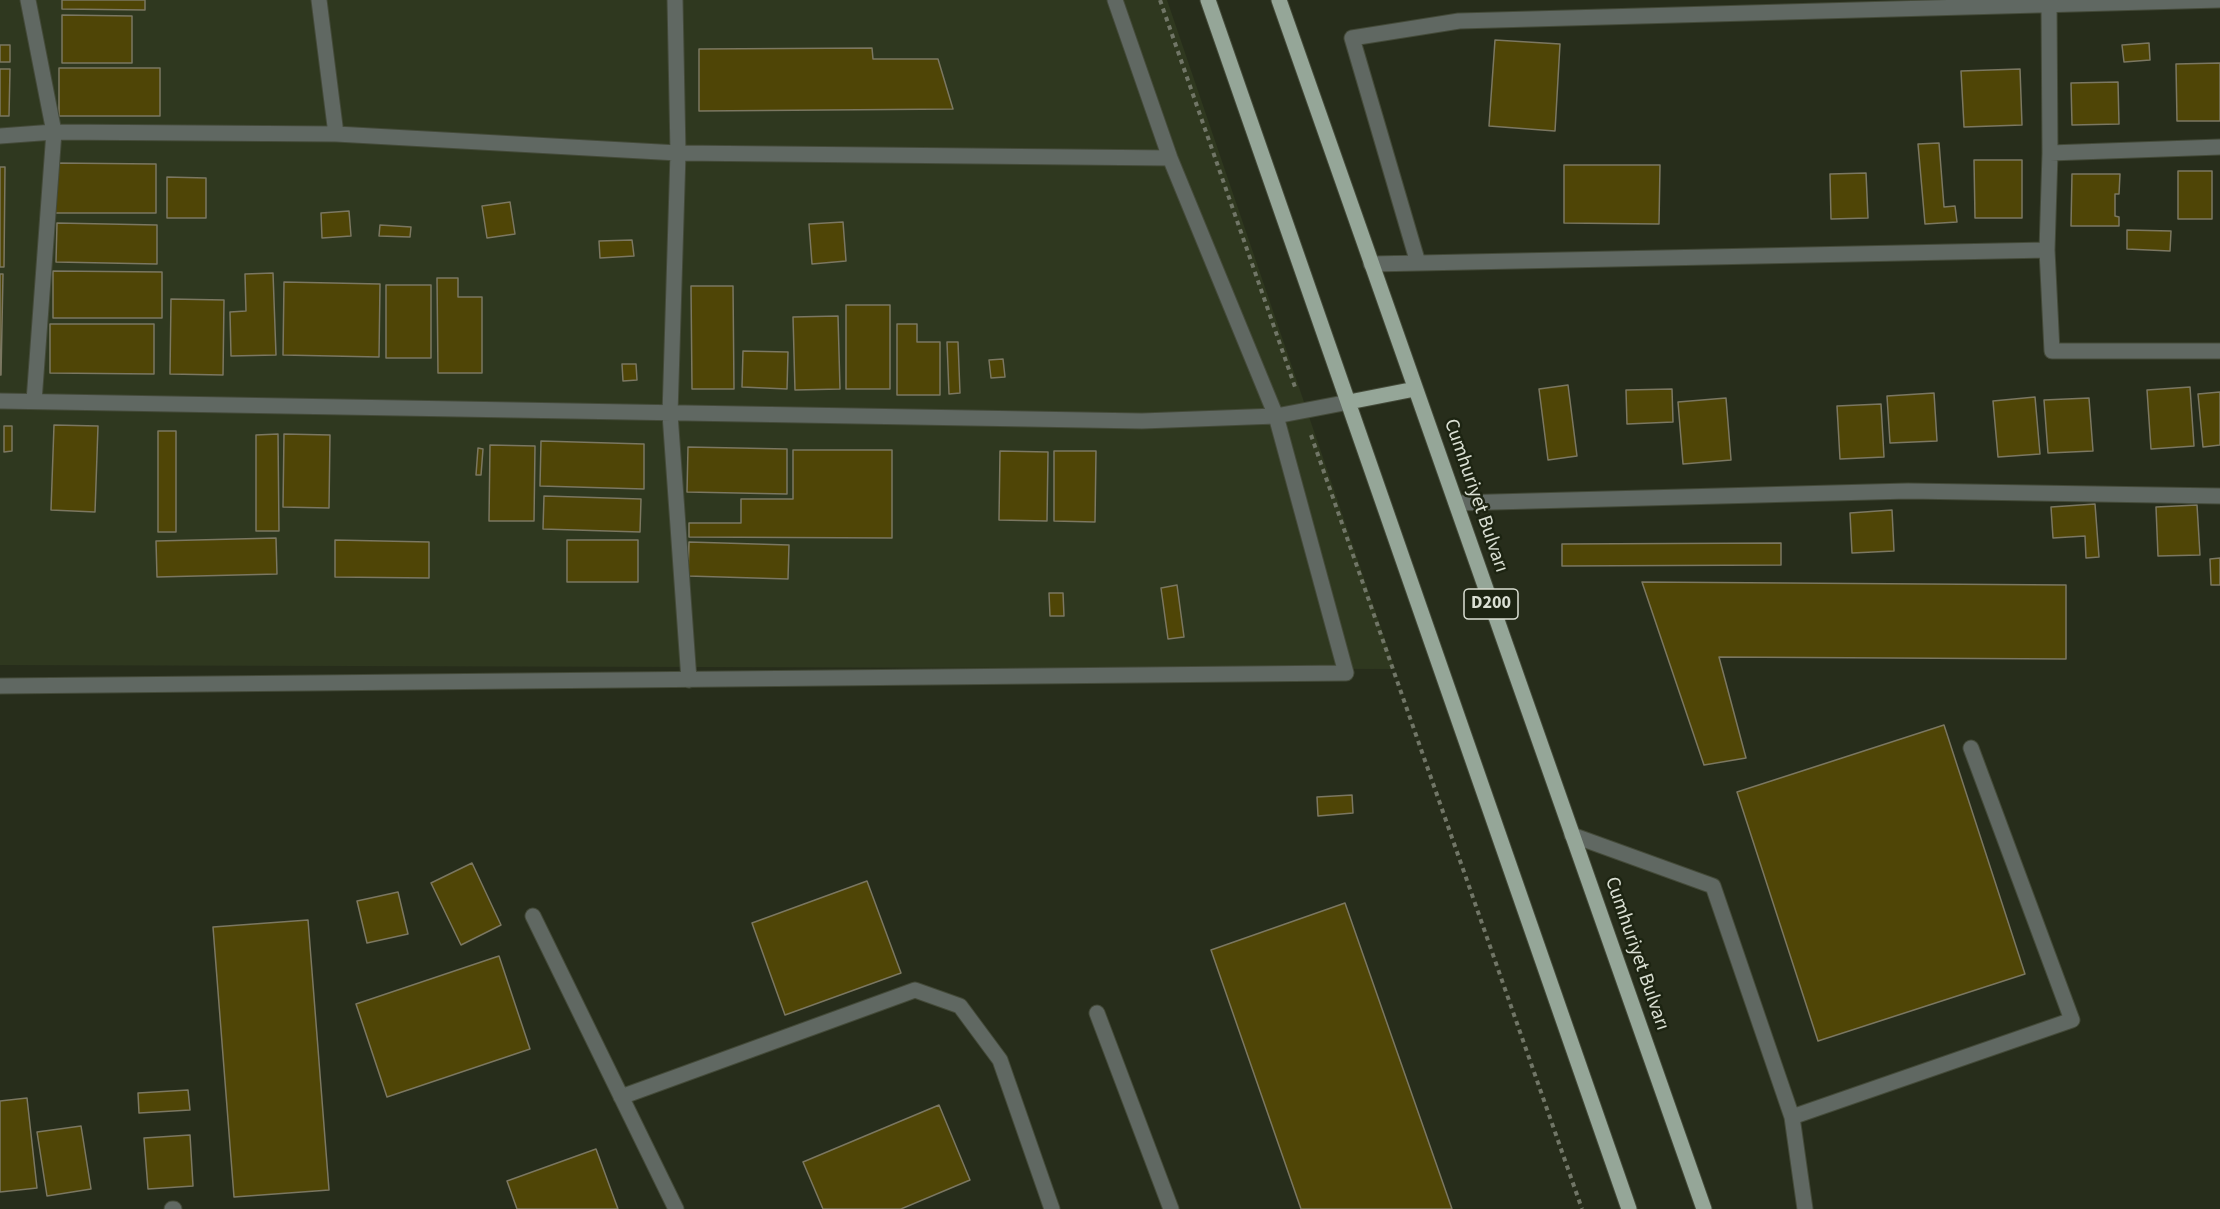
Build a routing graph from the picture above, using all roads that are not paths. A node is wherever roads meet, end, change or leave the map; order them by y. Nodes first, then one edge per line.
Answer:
1 (28, 0) edge
2 (318, 0) edge
3 (675, 0) edge
4 (1115, 0) edge
5 (1208, 0) edge
6 (1279, 0) edge
7 (2219, 0) edge
8 (2049, 4) junction
9 (54, 132) junction
10 (336, 134) junction
11 (0, 136) edge
12 (2220, 147) edge
13 (678, 153) junction
14 (2050, 153) junction
15 (1170, 158) junction
16 (2047, 250) junction
17 (1418, 263) junction
18 (1371, 264) junction
19 (2220, 351) edge
20 (1415, 389) junction
21 (0, 401) edge
22 (34, 401) junction
23 (1349, 402) junction
24 (670, 414) junction
25 (1276, 416) junction
26 (2220, 496) edge
27 (1456, 503) junction
28 (689, 680) junction
29 (0, 686) edge
30 (1971, 748) dead end
31 (1572, 835) junction
32 (533, 916) dead end
33 (1097, 1013) dead end
34 (621, 1097) junction
35 (1792, 1118) junction
36 (676, 1209) edge
37 (1052, 1209) edge
38 (1171, 1209) edge
39 (1629, 1209) edge
40 (1704, 1209) edge
41 (1805, 1209) edge

1 - 9 street
2 - 10 street
3 - 13 street
4 - 15 street
5 - 23 main road
6 - 18 main road, Cumhuriyet Bulvarı / D200
7 - 8 street
8 - 14 street
8 - 17 street
9 - 10 street
9 - 11 street
9 - 22 street
10 - 13 street
12 - 14 street
13 - 15 street
13 - 24 street
14 - 16 street
15 - 25 street
16 - 17 street
16 - 19 street
17 - 18 street
18 - 20 main road, Cumhuriyet Bulvarı / D200
20 - 23 main road
20 - 27 main road, Cumhuriyet Bulvarı / D200
21 - 22 street
22 - 24 street
23 - 25 street
23 - 39 main road
24 - 25 street
24 - 28 street
25 - 28 street
26 - 27 street
27 - 31 main road, Cumhuriyet Bulvarı / D200
28 - 29 street
30 - 35 street
31 - 35 street
31 - 40 main road, Cumhuriyet Bulvarı / D200
32 - 34 street
33 - 38 street
34 - 36 street
34 - 37 street
35 - 41 street

